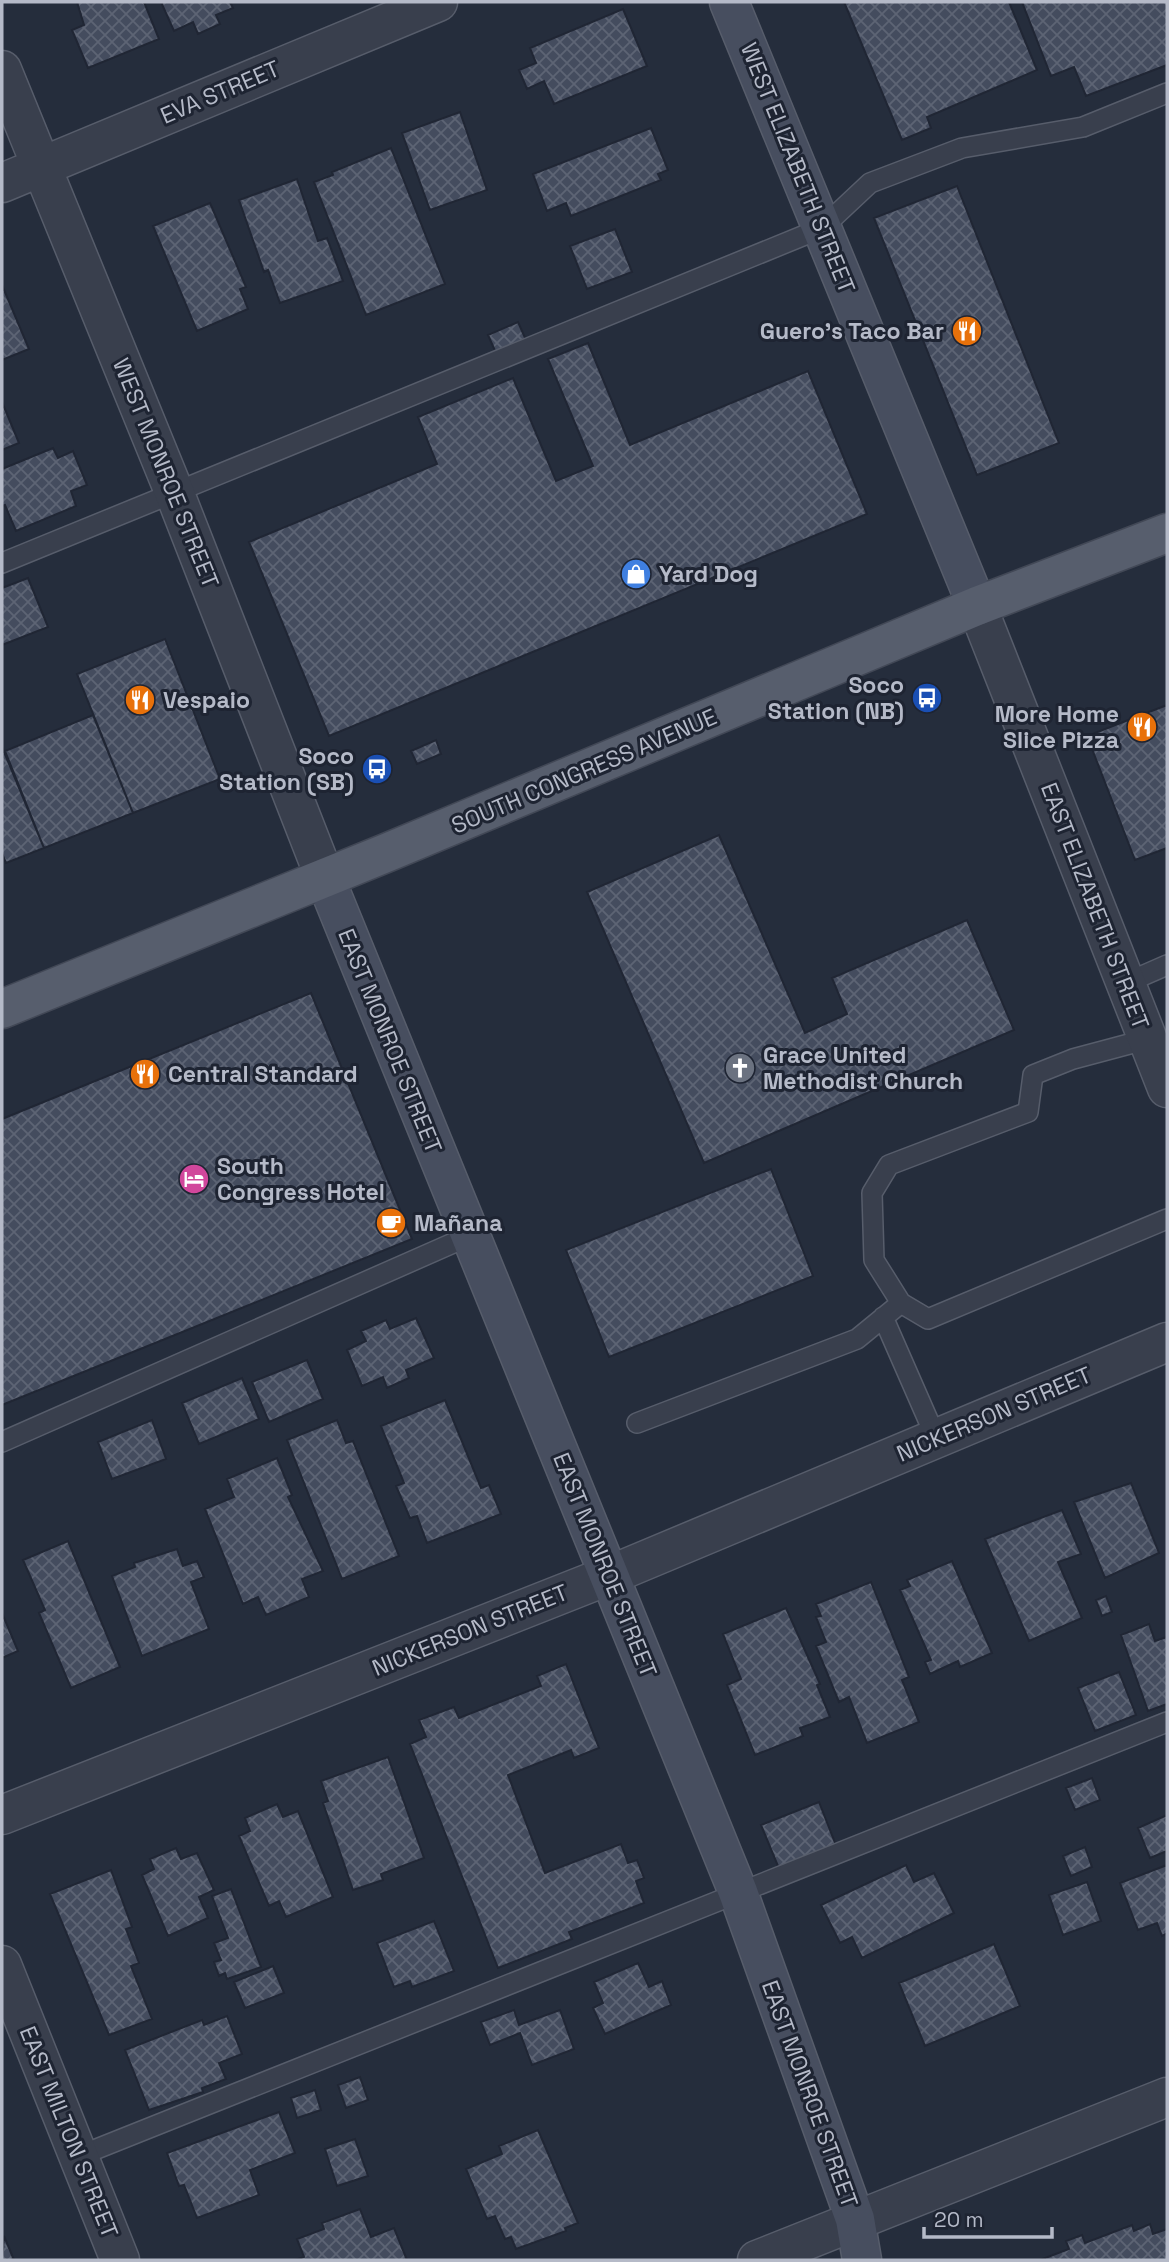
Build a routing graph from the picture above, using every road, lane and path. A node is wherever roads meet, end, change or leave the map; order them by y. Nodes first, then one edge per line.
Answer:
1 (438, 2) edge
2 (729, 2) edge
3 (2, 70) edge
4 (1167, 93) edge
5 (42, 166) junction
6 (2, 183) edge
7 (822, 228) junction
8 (175, 494) junction
9 (1167, 534) edge
10 (2, 563) edge
11 (977, 606) junction
12 (325, 878) junction
13 (1167, 965) edge
14 (1126, 983) junction
15 (2, 1009) edge
16 (1148, 1039) junction
17 (1167, 1088) edge
18 (1167, 1219) edge
19 (469, 1236) junction
20 (901, 1303) junction
21 (883, 1317) junction
22 (1167, 1342) edge
23 (637, 1423) dead end
24 (936, 1438) junction
25 (2, 1442) edge
26 (610, 1575) junction
27 (1167, 1722) edge
28 (2, 1815) edge
29 (738, 1892) junction
30 (2, 1965) edge
31 (1167, 2097) edge
32 (79, 2156) junction
33 (855, 2219) junction
34 (120, 2260) edge
35 (757, 2260) edge
36 (862, 2260) edge

1 - 5 street, EVA STREET
2 - 7 street, WEST ELIZABETH STREET
3 - 5 street, WEST MONROE STREET
4 - 7 lane
5 - 6 street, EVA STREET
5 - 8 street, WEST MONROE STREET
7 - 8 lane
7 - 11 street, WEST ELIZABETH STREET
8 - 10 lane
8 - 12 street, WEST MONROE STREET
9 - 11 main road, SOUTH CONGRESS AVENUE
11 - 12 main road, SOUTH CONGRESS AVENUE
11 - 14 street, EAST ELIZABETH STREET
12 - 15 main road, SOUTH CONGRESS AVENUE
12 - 19 street, EAST MONROE STREET
13 - 14 lane
14 - 16 street, EAST ELIZABETH STREET
16 - 17 street, EAST ELIZABETH STREET
16 - 20 lane
18 - 20 lane
19 - 25 lane
19 - 26 street, EAST MONROE STREET
20 - 21 lane
21 - 23 lane
21 - 24 lane
22 - 24 street, NICKERSON STREET
24 - 26 street, NICKERSON STREET
26 - 28 street, NICKERSON STREET
26 - 29 street, EAST MONROE STREET
27 - 29 lane
29 - 32 lane
29 - 33 street, EAST MONROE STREET
30 - 32 street, EAST MILTON STREET
31 - 33 street
32 - 34 street, EAST MILTON STREET
33 - 35 street
33 - 36 street, EAST MONROE STREET

